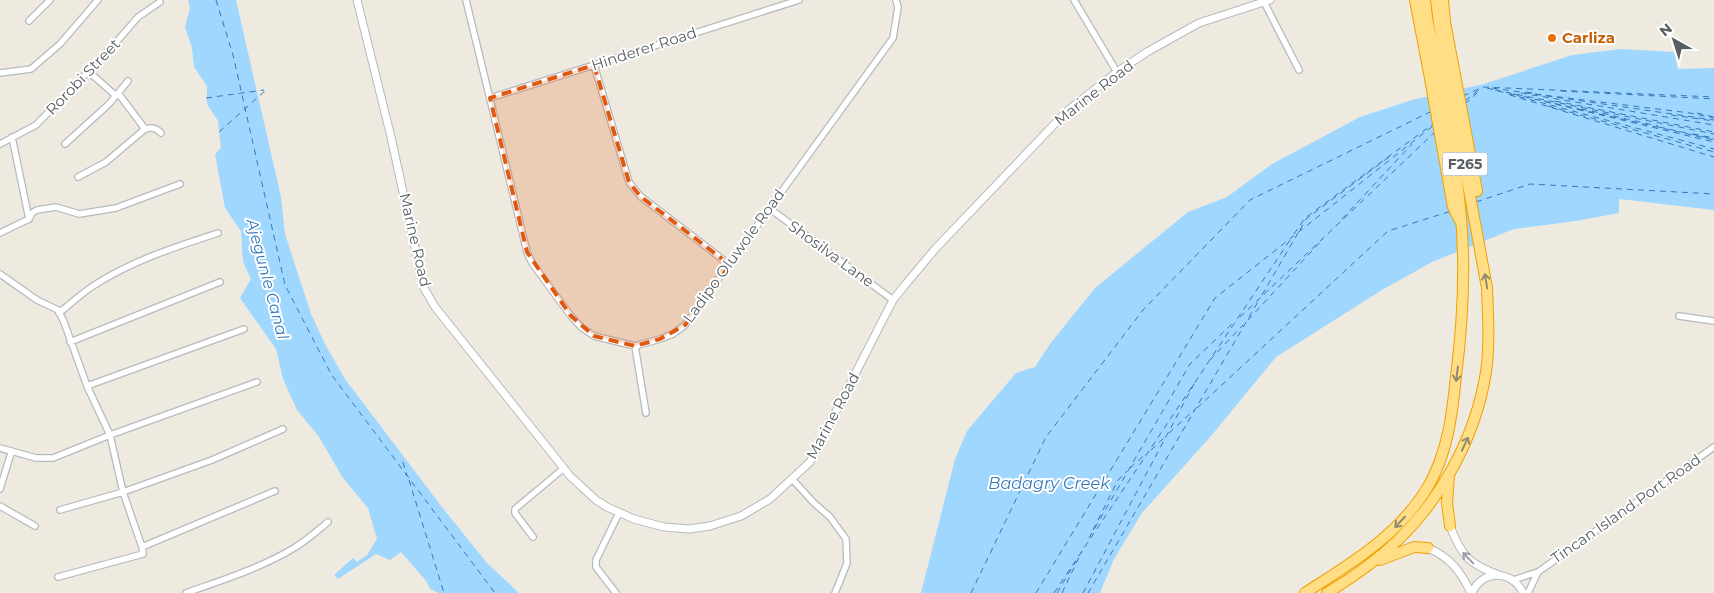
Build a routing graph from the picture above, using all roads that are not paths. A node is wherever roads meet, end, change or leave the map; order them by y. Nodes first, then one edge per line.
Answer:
1 (50, 0) edge
2 (98, 0) edge
3 (357, 0) edge
4 (466, 0) edge
5 (799, 0) edge
6 (896, 0) edge
7 (1074, 0) edge
8 (1415, 0) edge
9 (1425, 0) edge
10 (1436, 0) edge
11 (1443, 0) edge
12 (1267, 1) edge
13 (160, 2) dead end
14 (29, 21) dead end
15 (594, 65) junction
16 (1299, 70) dead end
17 (88, 71) junction
18 (1117, 72) junction
19 (0, 73) edge
20 (128, 81) dead end
21 (116, 94) junction
22 (490, 98) junction
23 (145, 129) junction
24 (161, 133) dead end
25 (12, 137) junction
26 (0, 144) edge
27 (65, 144) dead end
28 (78, 177) dead end
29 (180, 184) dead end
30 (769, 208) junction
31 (29, 220) junction
32 (1476, 221) junction
33 (1462, 226) junction
34 (0, 232) edge
35 (218, 233) dead end
36 (730, 264) junction
37 (0, 274) edge
38 (220, 282) dead end
39 (893, 300) junction
40 (60, 313) junction
41 (1679, 316) dead end
42 (1714, 321) edge
43 (244, 329) dead end
44 (70, 342) junction
45 (635, 346) junction
46 (257, 382) dead end
47 (87, 386) junction
48 (646, 412) dead end
49 (283, 429) dead end
50 (110, 434) junction
51 (1714, 446) edge
52 (0, 448) edge
53 (12, 453) junction
54 (564, 468) junction
55 (1450, 472) junction
56 (792, 479) junction
57 (0, 489) edge
58 (275, 491) dead end
59 (123, 492) junction
60 (0, 506) edge
61 (60, 510) dead end
62 (619, 513) junction
63 (328, 522) dead end
64 (35, 526) dead end
65 (1450, 526) joint
66 (533, 537) dead end
67 (142, 547) junction
68 (1428, 548) joint
69 (1372, 563) junction
70 (1538, 572) junction
71 (1499, 575) junction
72 (58, 577) dead end
73 (1513, 580) junction
74 (186, 593) edge
75 (616, 593) edge
76 (835, 593) edge
77 (1305, 593) edge
78 (1327, 593) edge
79 (1471, 593) edge
80 (1523, 593) edge
81 (1528, 593) edge

1 - 14 street
2 - 19 street
3 - 54 street, Marine Road
4 - 22 street, Ladipo Oluwole Road
5 - 15 street, Hinderer Road
6 - 30 street, Ladipo Oluwole Road
7 - 18 street
8 - 33 highway
9 - 33 highway, F265
10 - 32 highway, F265
11 - 32 highway
12 - 16 street
12 - 18 street, Marine Road
13 - 17 street, Rorobi Street
15 - 22 street, Hinderer Road
15 - 36 street
17 - 21 street
17 - 25 street, Rorobi Street
18 - 39 street, Marine Road
20 - 21 street
21 - 23 street
21 - 27 street
22 - 45 street, Ladipo Oluwole Road
23 - 24 street
23 - 28 street
25 - 26 street, Rorobi Street
25 - 31 street
29 - 31 street
30 - 36 street, Ladipo Oluwole Road
30 - 39 street, Shosilva Lane
31 - 34 street
55 -> 32 highway, F265
33 -> 77 highway, F265
35 - 40 street
36 - 45 street, Ladipo Oluwole Road
37 - 40 street
38 - 44 street
39 - 56 street, Marine Road
40 - 44 street
41 - 42 street
43 - 47 street
44 - 47 street
45 - 48 street
46 - 50 street
47 - 50 street
49 - 59 street
50 - 53 street
50 - 59 street
51 - 70 street, Tincan Island Port Road
52 - 53 street
53 - 57 street
54 - 62 street, Marine Road
54 - 66 street
55 - 65 highway
55 - 69 highway, F265
56 - 62 street, Marine Road
56 - 76 street
58 - 67 street
59 - 61 street
59 - 67 street
60 - 64 street
62 - 75 street
63 - 74 street
71 -> 65 street
67 - 72 street
68 - 69 highway
68 - 79 street
69 - 78 highway, F265
70 - 73 street, Tincan Island Port Road
70 - 81 street, Tincan Island Port Road
71 - 73 street
71 - 79 street
73 - 80 street

